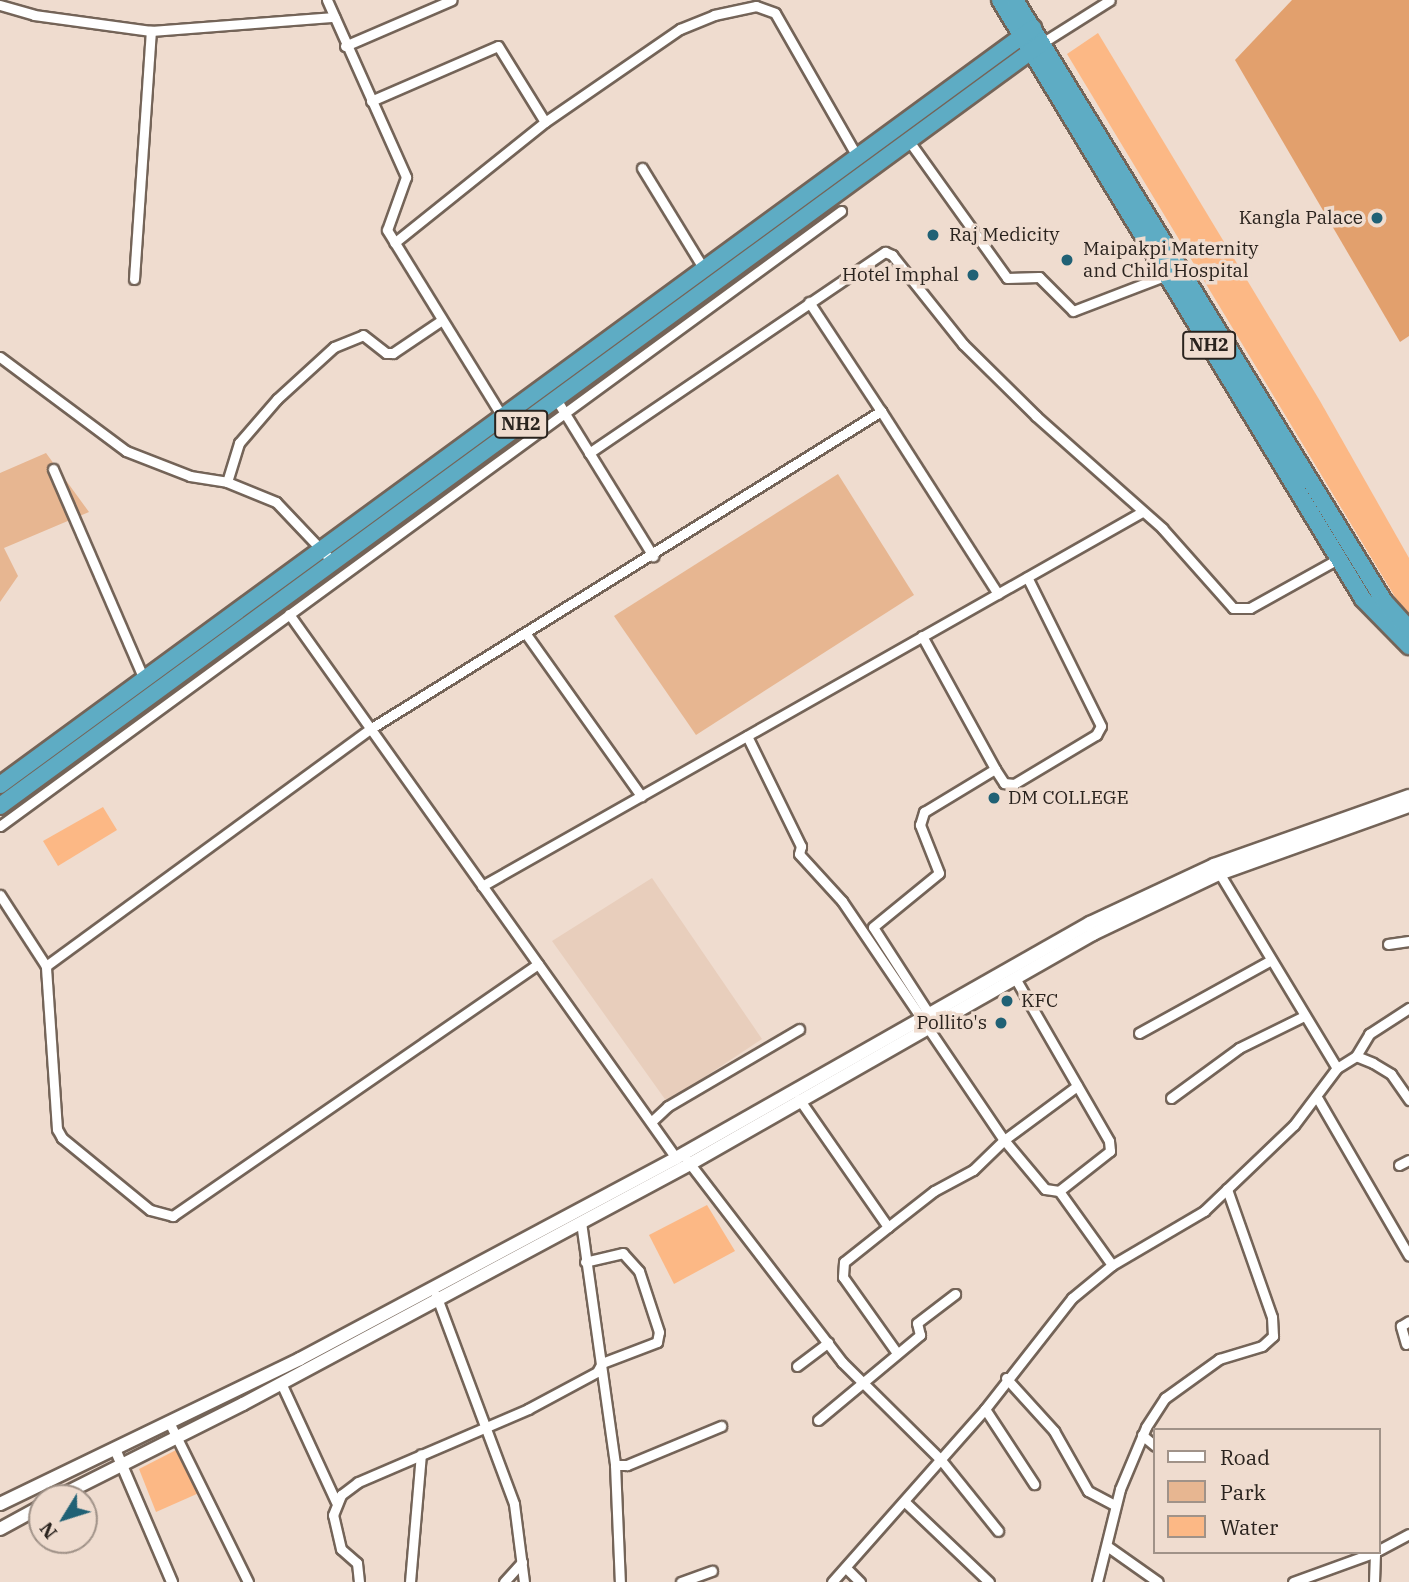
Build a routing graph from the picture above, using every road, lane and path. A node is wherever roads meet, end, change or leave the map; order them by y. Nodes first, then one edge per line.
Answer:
1 (327, 0) edge
2 (452, 0) edge
3 (1000, 0) edge
4 (1015, 0) edge
5 (1110, 0) edge
6 (0, 5) edge
7 (334, 17) junction
8 (151, 31) junction
9 (1028, 31) junction
10 (345, 46) junction
11 (1037, 46) junction
12 (371, 101) junction
13 (545, 122) junction
14 (909, 141) junction
15 (859, 159) junction
16 (642, 168) dead end
17 (841, 211) dead end
18 (394, 243) junction
19 (704, 269) junction
20 (1167, 275) junction
21 (134, 279) dead end
22 (809, 302) junction
23 (442, 320) junction
24 (647, 321) junction
25 (0, 357) edge
26 (556, 399) junction
27 (881, 411) junction
28 (565, 415) junction
29 (503, 418) junction
30 (589, 453) junction
31 (53, 469) dead end
32 (227, 482) junction
33 (1142, 512) junction
34 (320, 548) junction
35 (653, 556) junction
36 (1338, 559) junction
37 (332, 561) junction
38 (1027, 577) junction
39 (998, 594) junction
40 (289, 614) junction
41 (1409, 629) edge
42 (526, 634) junction
43 (922, 636) junction
44 (1409, 646) edge
45 (143, 677) junction
46 (370, 729) junction
47 (747, 736) junction
48 (995, 769) junction
49 (0, 785) edge
50 (641, 796) junction
51 (1409, 796) edge
52 (0, 806) edge
53 (1409, 806) edge
54 (0, 826) edge
55 (1216, 869) junction
56 (482, 886) junction
57 (0, 895) edge
58 (1092, 928) junction
59 (1409, 941) edge
60 (1388, 944) dead end
61 (1271, 960) junction
62 (538, 964) junction
63 (46, 966) junction
64 (1016, 978) junction
65 (1409, 1008) edge
66 (1304, 1016) junction
67 (926, 1020) junction
68 (799, 1029) dead end
69 (1139, 1033) dead end
70 (1356, 1056) junction
71 (1337, 1068) junction
72 (1077, 1086) junction
73 (1171, 1098) dead end
74 (799, 1099) junction
75 (1318, 1099) junction
76 (1409, 1100) edge
77 (651, 1122) junction
78 (1004, 1140) junction
79 (683, 1159) junction
80 (1409, 1160) edge
81 (1399, 1165) dead end
82 (1227, 1189) junction
83 (1059, 1191) junction
84 (580, 1222) junction
85 (888, 1227) junction
86 (1409, 1256) edge
87 (585, 1262) junction
88 (1112, 1265) junction
89 (434, 1292) junction
90 (955, 1294) dead end
91 (1409, 1321) edge
92 (828, 1343) junction
93 (1406, 1344) dead end
94 (897, 1353) junction
95 (602, 1363) junction
96 (797, 1366) dead end
97 (1006, 1378) junction
98 (861, 1381) junction
99 (281, 1382) junction
100 (985, 1409) junction
101 (818, 1420) dead end
102 (170, 1424) junction
103 (721, 1426) dead end
104 (484, 1427) junction
105 (1142, 1435) junction
106 (176, 1437) junction
107 (1154, 1445) edge
108 (421, 1454) junction
109 (118, 1455) junction
110 (941, 1460) junction
111 (615, 1465) junction
112 (76, 1484) edge
113 (1034, 1484) dead end
114 (336, 1502) junction
115 (905, 1502) junction
116 (0, 1504) edge
117 (1114, 1505) junction
118 (28, 1514) edge
119 (0, 1529) edge
120 (998, 1531) dead end
121 (1409, 1534) edge
122 (1107, 1546) junction
123 (1381, 1550) edge
124 (1371, 1554) edge
125 (1377, 1554) edge
126 (522, 1562) junction
127 (846, 1568) junction
128 (712, 1571) dead end
129 (172, 1582) edge
130 (248, 1582) edge
131 (359, 1582) edge
132 (410, 1582) edge
133 (504, 1582) edge
134 (524, 1582) edge
135 (620, 1582) edge
136 (681, 1582) edge
137 (832, 1582) edge
138 (860, 1582) edge
139 (989, 1582) edge
140 (1097, 1582) edge
141 (1158, 1582) edge
142 (1293, 1582) edge
143 (1374, 1582) edge

1 - 7 street
2 - 10 street
3 - 9 highway
4 - 9 highway
5 - 11 street
6 - 8 street
7 - 8 street
7 - 10 street
8 - 21 street
9 - 11 highway, NH2
9 - 15 highway, NH2
10 - 12 street
11 - 14 highway, NH2
11 - 20 highway, NH2
11 - 41 highway, NH2
12 - 13 street
12 - 18 street
13 - 15 street
13 - 18 street
14 - 20 street
14 - 24 highway, NH2
15 - 19 highway, NH2
16 - 19 street
17 - 28 street
18 - 23 street
19 - 24 highway, NH2
20 - 36 highway, NH2
22 - 27 street
22 - 30 street
22 - 33 street
23 - 29 street
23 - 32 street
24 - 26 highway, NH2
24 - 29 highway, NH2
25 - 32 street
26 - 28 street
26 - 37 highway, NH2
27 - 35 street
27 - 39 street
28 - 30 street
28 - 40 street
29 - 34 highway, NH2
30 - 35 street
31 - 45 street
32 - 34 street
33 - 36 street
33 - 38 street
34 - 37 street
34 - 45 highway, NH2
35 - 42 street
36 - 44 highway, NH2
37 - 52 highway, NH2
38 - 39 street
38 - 48 street
39 - 43 street
40 - 46 street
40 - 54 street
42 - 46 street
42 - 50 street
43 - 47 street
43 - 48 street
45 - 49 highway, NH2
46 - 56 street
46 - 63 street
47 - 50 street
47 - 67 street
48 - 67 street
50 - 56 street
51 - 55 main road
53 - 55 main road
55 - 58 main road
55 - 61 street
56 - 62 street
57 - 63 street
58 - 64 main road
58 - 67 main road
59 - 60 street
61 - 66 street
61 - 69 street
62 - 63 street
62 - 77 street
64 - 67 main road
64 - 72 street
65 - 70 street
66 - 71 street
66 - 73 street
67 - 74 main road
67 - 78 street
67 - 79 main road
68 - 77 street
70 - 71 street
70 - 76 street
71 - 75 street
72 - 78 street
72 - 83 street
74 - 79 main road
74 - 85 street
75 - 82 street
75 - 86 street
77 - 79 street
78 - 83 street
78 - 85 street
79 - 84 main road
79 - 89 main road
79 - 92 street
80 - 81 street
82 - 88 street
82 - 105 street
83 - 88 street
84 - 87 street
84 - 89 main road
85 - 94 street
87 - 95 street
87 - 95 street
88 - 97 street
89 - 99 main road
89 - 102 main road
89 - 104 street
90 - 94 street
91 - 93 street
92 - 96 street
92 - 98 street
94 - 98 street
95 - 104 street
95 - 111 street
97 - 100 street
97 - 117 street
98 - 101 street
98 - 110 street
99 - 106 main road
99 - 114 street
100 - 110 street
100 - 113 street
102 - 106 street
102 - 109 main road
103 - 111 street
104 - 108 street
104 - 126 street
105 - 107 street
105 - 117 street
106 - 109 main road
106 - 130 street
108 - 114 street
108 - 132 street
109 - 112 main road
109 - 116 main road
109 - 129 street
110 - 115 street
110 - 120 street
111 - 135 street
114 - 131 street
115 - 127 street
115 - 139 street
117 - 122 street
118 - 119 main road
121 - 123 street
122 - 140 street
122 - 141 street
124 - 142 street
125 - 143 street
126 - 133 street
126 - 134 street
127 - 137 street
127 - 138 street
128 - 136 street

